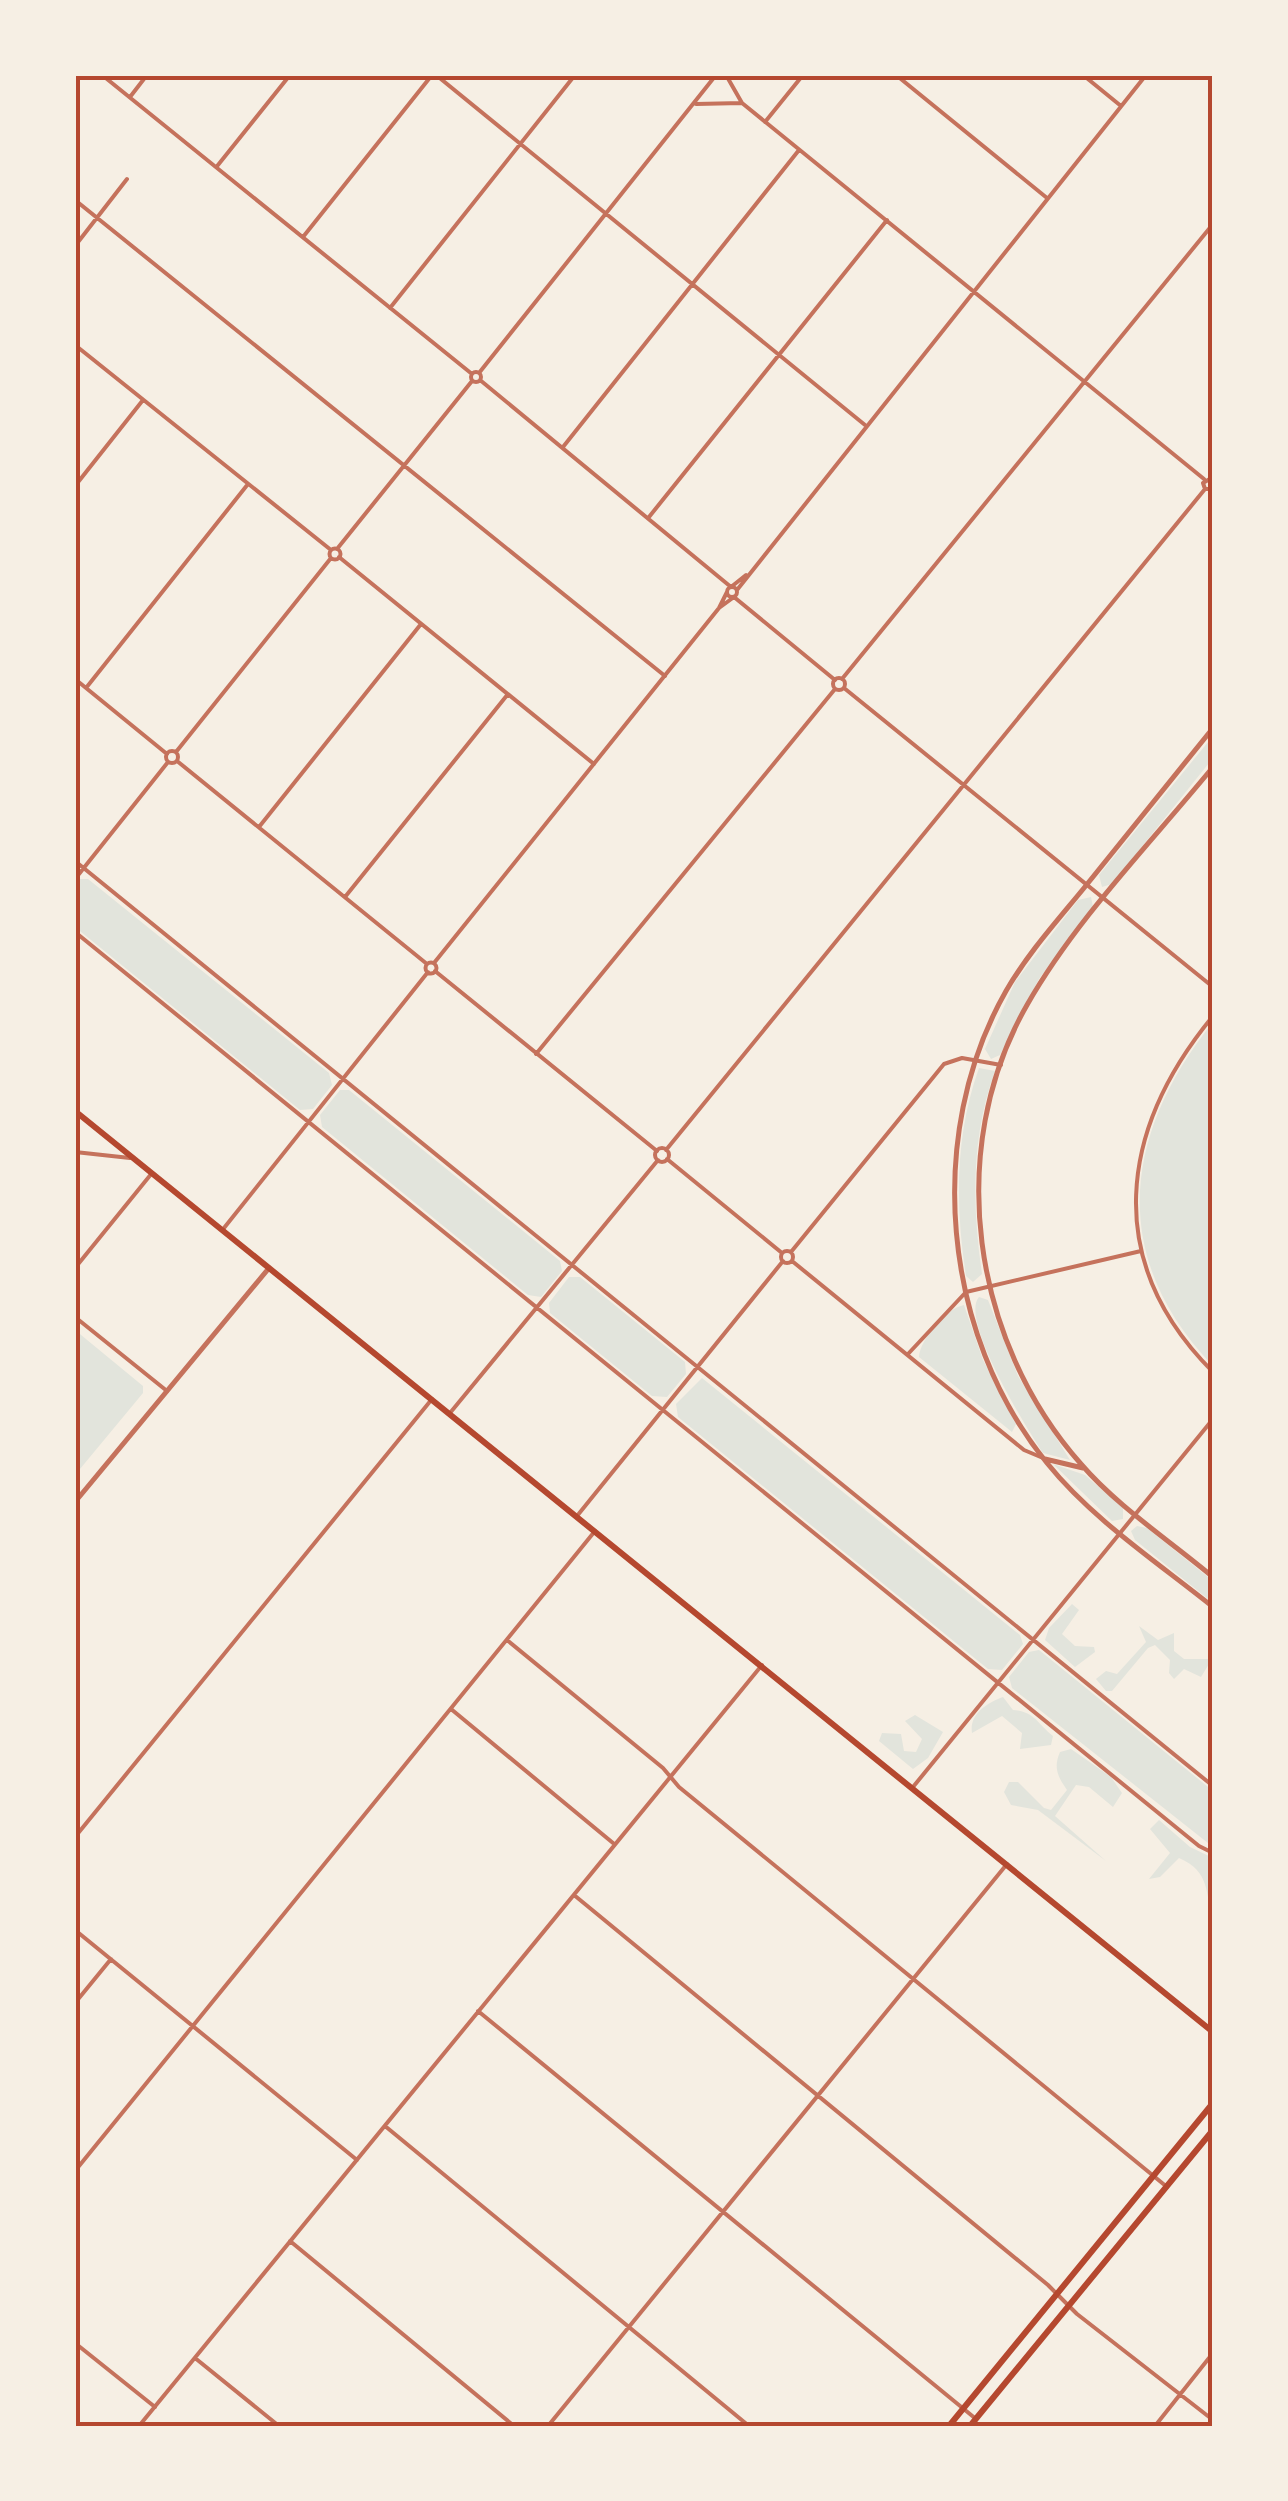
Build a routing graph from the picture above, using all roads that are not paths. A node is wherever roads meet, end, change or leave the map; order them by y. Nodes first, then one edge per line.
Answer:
1 (102, 75) edge
2 (147, 75) edge
3 (290, 75) edge
4 (434, 75) edge
5 (575, 75) edge
6 (716, 75) edge
7 (726, 75) edge
8 (803, 75) edge
9 (896, 75) edge
10 (1083, 75) edge
11 (1146, 75) edge
12 (130, 97) junction
13 (742, 103) junction
14 (694, 104) junction
15 (1121, 106) junction
16 (765, 122) junction
17 (520, 144) junction
18 (800, 150) junction
19 (216, 167) junction
20 (128, 179) dead end
21 (1048, 198) junction
22 (75, 200) edge
23 (606, 215) junction
24 (97, 218) junction
25 (886, 220) junction
26 (1213, 224) edge
27 (302, 238) junction
28 (75, 246) edge
29 (692, 284) junction
30 (973, 291) junction
31 (390, 308) junction
32 (75, 345) edge
33 (780, 354) junction
34 (477, 376) junction
35 (1085, 382) junction
36 (143, 400) junction
37 (866, 426) junction
38 (563, 446) junction
39 (404, 467) junction
40 (1213, 478) edge
41 (1204, 479) junction
42 (248, 484) junction
43 (75, 486) edge
44 (1205, 489) junction
45 (1213, 489) edge
46 (649, 518) junction
47 (334, 550) junction
48 (339, 557) junction
49 (332, 558) junction
50 (732, 590) junction
51 (734, 596) junction
52 (719, 608) junction
53 (421, 624) junction
54 (664, 676) junction
55 (842, 679) junction
56 (75, 680) edge
57 (835, 680) junction
58 (86, 688) junction
59 (844, 688) junction
60 (835, 689) junction
61 (508, 694) junction
62 (1213, 728) edge
63 (176, 752) junction
64 (167, 754) junction
65 (168, 762) junction
66 (177, 762) junction
67 (594, 764) junction
68 (1213, 766) edge
69 (964, 785) junction
70 (258, 827) junction
71 (75, 861) edge
72 (84, 868) junction
73 (75, 878) edge
74 (1086, 884) junction
75 (345, 897) junction
76 (1105, 899) junction
77 (75, 932) edge
78 (431, 964) junction
79 (436, 971) junction
80 (428, 972) junction
81 (1213, 987) edge
82 (1213, 1016) edge
83 (536, 1054) junction
84 (977, 1061) junction
85 (1001, 1064) junction
86 (343, 1078) junction
87 (75, 1111) edge
88 (308, 1122) junction
89 (666, 1150) junction
90 (656, 1151) junction
91 (75, 1152) edge
92 (134, 1158) junction
93 (667, 1159) junction
94 (658, 1160) junction
95 (152, 1173) junction
96 (224, 1228) junction
97 (1143, 1251) junction
98 (791, 1252) junction
99 (782, 1253) junction
100 (792, 1261) junction
101 (783, 1262) junction
102 (573, 1265) junction
103 (271, 1266) junction
104 (75, 1268) edge
105 (989, 1286) junction
106 (966, 1292) junction
107 (538, 1308) junction
108 (75, 1318) edge
109 (908, 1354) junction
110 (698, 1367) junction
111 (1213, 1372) edge
112 (167, 1391) junction
113 (432, 1398) junction
114 (663, 1410) junction
115 (450, 1413) junction
116 (1213, 1418) edge
117 (1042, 1458) junction
118 (1084, 1468) junction
119 (75, 1502) edge
120 (1136, 1513) junction
121 (577, 1516) junction
122 (596, 1530) junction
123 (1120, 1532) junction
124 (1213, 1577) edge
125 (1213, 1607) edge
126 (507, 1640) junction
127 (1033, 1640) junction
128 (762, 1665) junction
129 (999, 1682) junction
130 (451, 1709) junction
131 (670, 1777) junction
132 (1213, 1786) edge
133 (913, 1788) junction
134 (75, 1837) edge
135 (615, 1844) junction
136 (1213, 1853) edge
137 (1007, 1864) junction
138 (574, 1895) junction
139 (75, 1930) edge
140 (111, 1959) junction
141 (914, 1979) junction
142 (75, 2004) edge
143 (478, 2010) junction
144 (192, 2027) junction
145 (1213, 2032) edge
146 (819, 2096) junction
147 (1213, 2103) edge
148 (385, 2126) junction
149 (1213, 2130) edge
150 (357, 2160) junction
151 (75, 2171) edge
152 (1154, 2176) junction
153 (1166, 2187) junction
154 (724, 2212) junction
155 (290, 2241) junction
156 (1056, 2294) junction
157 (1068, 2306) junction
158 (629, 2327) junction
159 (75, 2342) edge
160 (1213, 2353) edge
161 (195, 2358) junction
162 (1180, 2394) junction
163 (154, 2407) junction
164 (963, 2408) junction
165 (976, 2419) junction
166 (1213, 2420) edge
167 (139, 2426) edge
168 (279, 2426) edge
169 (514, 2426) edge
170 (548, 2426) edge
171 (750, 2426) edge
172 (949, 2426) edge
173 (970, 2426) edge
174 (1154, 2426) edge

1 - 12 street
2 - 12 street
3 - 19 street
4 - 17 street
4 - 27 street
5 - 17 street
6 - 14 street
7 - 13 street
8 - 16 street
9 - 21 street
10 - 15 street
11 - 15 street
12 - 19 street
13 - 14 street
13 - 16 street
14 - 23 street
15 - 21 street
16 - 18 street
17 - 23 street
17 - 31 street
18 - 25 street
18 - 29 street
19 - 27 street
20 - 24 street
21 - 30 street
22 - 24 street
23 - 29 street
23 - 34 street
24 - 28 street
24 - 39 street
25 - 30 street
25 - 33 street
26 - 35 street
27 - 31 street
29 - 33 street
29 - 38 street
30 - 35 street
30 - 37 street
31 - 34 street
32 - 36 street
33 - 37 street
33 - 46 street
34 - 38 street
34 - 39 street
35 - 41 street
35 - 55 street
36 - 42 street
36 - 43 street
37 - 50 street
38 - 46 street
39 - 47 street
39 - 54 street
40 - 41 street
41 - 44 street
42 - 47 street
42 - 58 street
44 - 45 street
44 - 69 street
46 - 50 street
47 - 48 street
47 - 49 street
48 - 49 street
48 - 53 street
49 - 63 street
50 - 51 street
50 - 52 street
51 - 52 street
51 - 57 street
52 - 54 street
53 - 61 street
53 - 70 street
54 - 67 street
55 - 57 street
55 - 59 street
56 - 58 street
57 - 60 street
58 - 64 street
59 - 60 street
59 - 69 street
60 - 83 street
61 - 67 street
61 - 75 street
62 - 74 street
63 - 64 street
63 - 66 street
64 - 65 street
65 - 66 street
65 - 72 street
66 - 70 street
67 - 78 street
68 - 76 street
69 - 74 street
69 - 89 street
70 - 75 street
71 - 72 street
72 - 73 street
72 - 86 street
74 - 76 street
74 - 84 street
75 - 78 street
76 - 81 street
76 - 85 street
77 - 88 street
78 - 79 street
78 - 80 street
79 - 80 street
79 - 83 street
80 - 86 street
82 - 97 street
83 - 90 street
84 - 85 street
84 - 98 street
84 - 106 street
85 - 105 street
86 - 88 street
86 - 102 street
87 - 92 main road
88 - 96 street
88 - 107 street
89 - 90 street
89 - 93 street
90 - 94 street
91 - 92 street
92 - 95 main road
93 - 94 street
93 - 99 street
94 - 102 street
95 - 96 main road
95 - 104 street
96 - 103 main road
97 - 105 street
97 - 111 street
98 - 99 street
98 - 100 street
99 - 101 street
100 - 101 street
100 - 109 street
101 - 110 street
102 - 107 street
102 - 110 street
103 - 112 street
103 - 113 main road
105 - 106 street
105 - 118 street
106 - 109 street
106 - 117 street
107 - 114 street
107 - 115 street
108 - 112 street
109 - 117 street
110 - 114 street
110 - 127 street
112 - 119 street
113 - 115 main road
113 - 134 street
114 - 121 street
114 - 129 street
115 - 121 main road
116 - 120 street
117 - 118 street
117 - 123 street
118 - 120 street
120 - 123 street
120 - 124 street
121 - 122 main road
122 - 126 street
122 - 128 main road
123 - 125 street
123 - 127 street
126 - 130 street
126 - 131 street
127 - 129 street
127 - 132 street
128 - 131 street
128 - 133 main road
129 - 133 street
129 - 136 street
130 - 135 street
130 - 144 street
131 - 135 street
131 - 141 street
133 - 137 main road
135 - 138 street
137 - 141 street
137 - 145 main road
138 - 143 street
138 - 146 street
139 - 140 street
140 - 142 street
140 - 144 street
141 - 146 street
141 - 152 street
143 - 148 street
143 - 154 street
144 - 150 street
144 - 151 street
146 - 154 street
146 - 156 street
147 - 152 main road
148 - 150 street
148 - 158 street
149 - 153 main road
150 - 155 street
152 - 153 street
152 - 156 main road
153 - 157 main road
154 - 158 street
154 - 164 street
155 - 161 street
155 - 169 street
156 - 157 street
156 - 164 main road
157 - 162 street
157 - 165 main road
158 - 170 street
158 - 171 street
159 - 163 street
160 - 162 street
161 - 163 street
161 - 168 street
162 - 166 street
162 - 174 street
163 - 167 street
164 - 165 street
164 - 172 main road
165 - 173 main road

